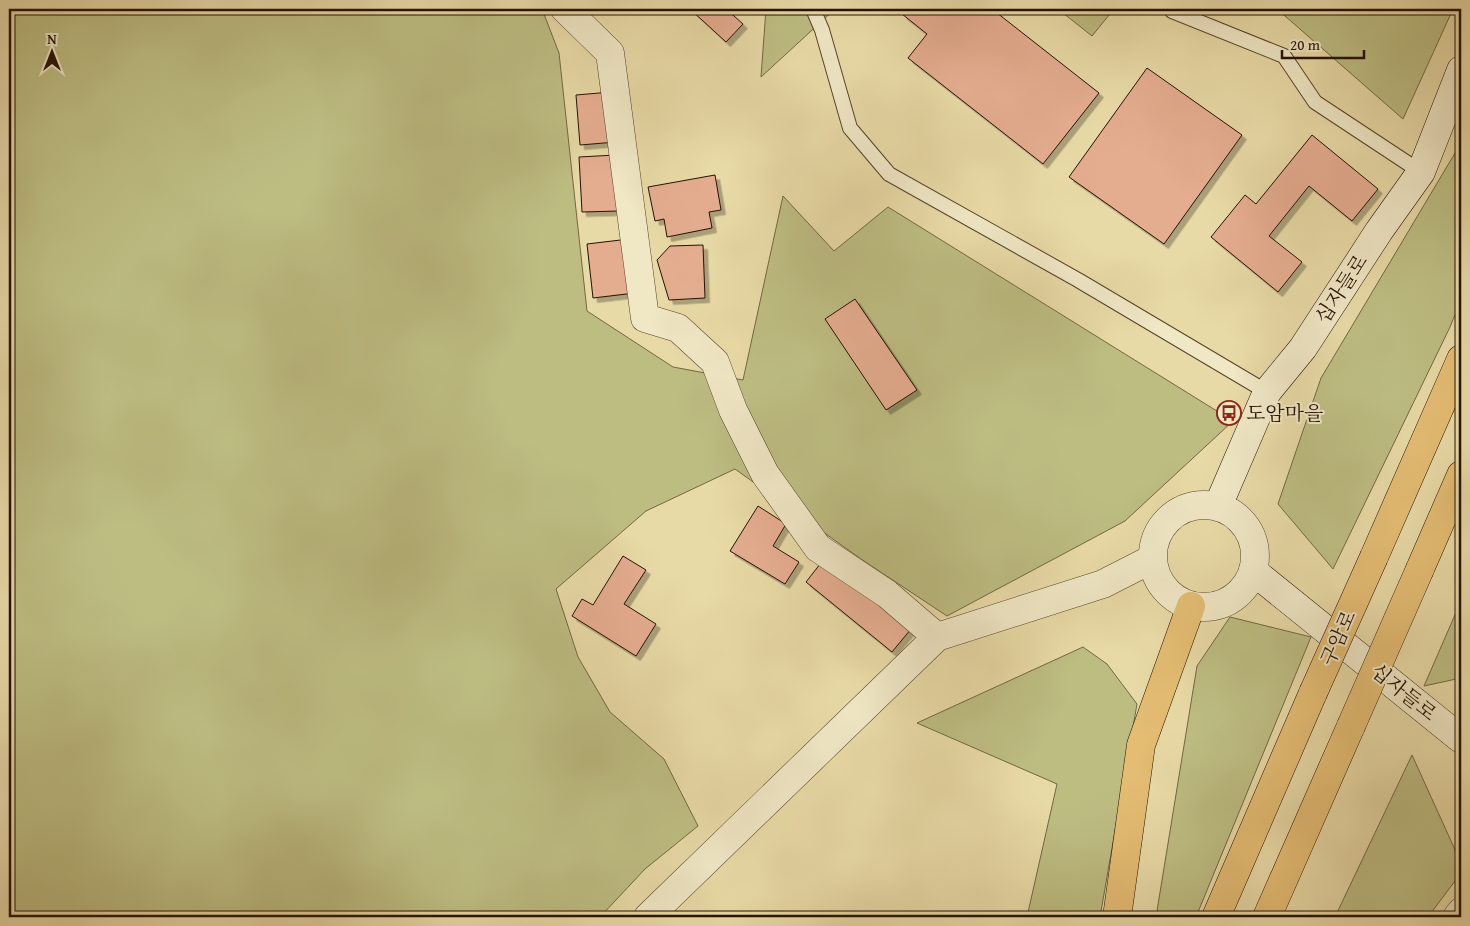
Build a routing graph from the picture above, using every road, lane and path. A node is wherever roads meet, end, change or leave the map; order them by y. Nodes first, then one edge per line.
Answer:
1 (564, 9) edge
2 (813, 9) edge
3 (1172, 11) dead end
4 (1461, 70) edge
5 (1421, 172) junction
6 (1461, 359) edge
7 (1267, 392) junction
8 (1461, 474) edge
9 (1218, 506) junction
10 (1152, 560) junction
11 (1253, 571) junction
12 (1191, 606) junction
13 (937, 637) junction
14 (1461, 739) edge
15 (1461, 912) edge
16 (648, 917) edge
17 (1117, 917) edge
18 (1216, 917) edge
19 (1268, 917) edge
20 (1457, 917) edge

1 - 13 street
2 - 7 lane
3 - 5 lane
4 - 5 street, 십자들로
5 - 7 street, 십자들로
6 - 18 main road, 구암로, bridge
7 - 9 street, 십자들로
8 - 19 main road, bridge
9 - 10 street
9 - 11 street
10 - 12 street
10 - 13 street
11 - 12 street
11 - 14 street, 십자들로
12 - 17 main road
13 - 16 street
15 - 20 street

